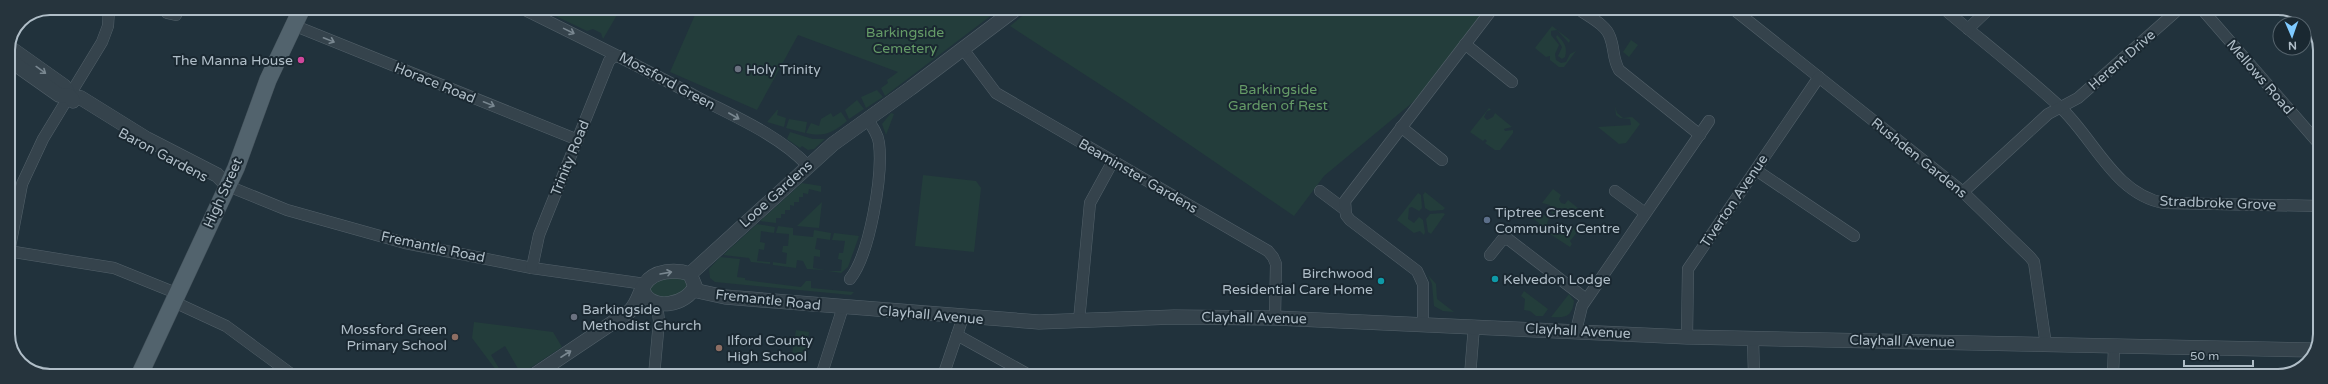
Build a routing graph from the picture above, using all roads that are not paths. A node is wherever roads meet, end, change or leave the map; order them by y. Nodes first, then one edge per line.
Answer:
1 (108, 15) edge
2 (298, 15) edge
3 (535, 15) edge
4 (1008, 15) edge
5 (1488, 15) edge
6 (1587, 15) edge
7 (1741, 15) edge
8 (1951, 15) edge
9 (1983, 15) edge
10 (2172, 15) edge
11 (2207, 15) edge
12 (293, 25) junction
13 (1968, 29) junction
14 (1465, 44) junction
15 (963, 49) junction
16 (15, 51) edge
17 (619, 56) junction
18 (15, 64) edge
19 (1818, 77) junction
20 (1512, 82) dead end
21 (70, 96) junction
22 (2061, 108) junction
23 (867, 119) junction
24 (1709, 121) dead end
25 (1401, 127) junction
26 (1700, 135) junction
27 (2313, 137) edge
28 (578, 140) junction
29 (1442, 160) dead end
30 (1113, 161) junction
31 (807, 165) junction
32 (1756, 170) junction
33 (228, 186) junction
34 (1320, 191) dead end
35 (1615, 191) dead end
36 (1963, 192) junction
37 (2313, 206) edge
38 (1344, 209) junction
39 (1645, 213) junction
40 (15, 221) edge
41 (1854, 236) dead end
42 (15, 253) edge
43 (1490, 255) dead end
44 (532, 268) junction
45 (690, 274) junction
46 (850, 279) dead end
47 (644, 287) junction
48 (693, 290) junction
49 (174, 297) junction
50 (1586, 299) junction
51 (657, 304) junction
52 (843, 307) junction
53 (963, 317) junction
54 (1275, 318) junction
55 (1079, 321) junction
56 (1422, 324) junction
57 (1474, 326) junction
58 (1576, 331) junction
59 (957, 335) junction
60 (1687, 337) junction
61 (1753, 339) junction
62 (2046, 345) junction
63 (2114, 346) junction
64 (2309, 350) edge
65 (141, 369) edge
66 (284, 369) edge
67 (543, 369) edge
68 (655, 369) edge
69 (823, 369) edge
70 (946, 369) edge
71 (1019, 369) edge
72 (1471, 369) edge
73 (1754, 369) edge
74 (2113, 369) edge

1 - 21 street
2 - 12 main road, High Street
3 -> 17 street, Mossford Green
4 - 15 street, Looe Gardens
5 - 14 street
6 - 26 street
7 - 19 street, Rushden Gardens
8 - 13 street, Stradbroke Grove
9 - 13 street
10 - 22 street, Herent Drive
11 - 27 street, Mellows Road
12 -> 28 street, Horace Road
12 - 33 main road, High Street
13 - 22 street, Stradbroke Grove
14 - 20 street
14 - 25 street
15 - 23 street, Looe Gardens
15 - 30 street, Beaminster Gardens
16 -> 21 street, Baron Gardens
17 - 28 street, Trinity Road
17 -> 31 street, Mossford Green
18 - 21 street, Baron Gardens
19 - 32 street, Tiverton Avenue
19 - 36 street, Rushden Gardens
21 - 33 street, Baron Gardens
21 - 40 street
22 - 36 street, Herent Drive
22 - 37 street, Stradbroke Grove
23 - 31 street, Looe Gardens
23 - 46 street
24 - 26 street
25 - 29 street
25 - 38 street
26 - 39 street
28 - 44 street, Trinity Road
30 - 54 street, Beaminster Gardens
30 - 55 street
31 - 45 street, Looe Gardens
32 - 41 street
32 - 60 street, Tiverton Avenue
33 - 44 street, Fremantle Road
33 - 49 main road, High Street
34 - 38 street
35 - 39 street
36 - 62 street, Rushden Gardens
38 - 56 street
39 - 50 street
42 - 49 street
43 - 50 street
44 - 47 street, Fremantle Road
47 -> 45 street
45 - 48 street
47 - 51 street
67 -> 47 street
48 - 51 street
48 - 52 street, Fremantle Road
49 - 65 main road, High Street
49 - 66 street
50 - 58 street
51 - 68 street
52 - 53 street, Clayhall Avenue
52 - 69 street
53 - 55 street, Clayhall Avenue
53 - 59 street
54 - 55 street, Clayhall Avenue
54 - 56 street, Clayhall Avenue
56 - 57 street, Clayhall Avenue
57 - 58 street, Clayhall Avenue
57 - 72 street
58 - 60 street, Clayhall Avenue
59 - 70 street
59 - 71 street
60 - 61 street, Clayhall Avenue
61 - 62 street, Clayhall Avenue
61 - 73 street
62 - 63 street, Clayhall Avenue
63 - 64 street, Clayhall Avenue
63 - 74 street

